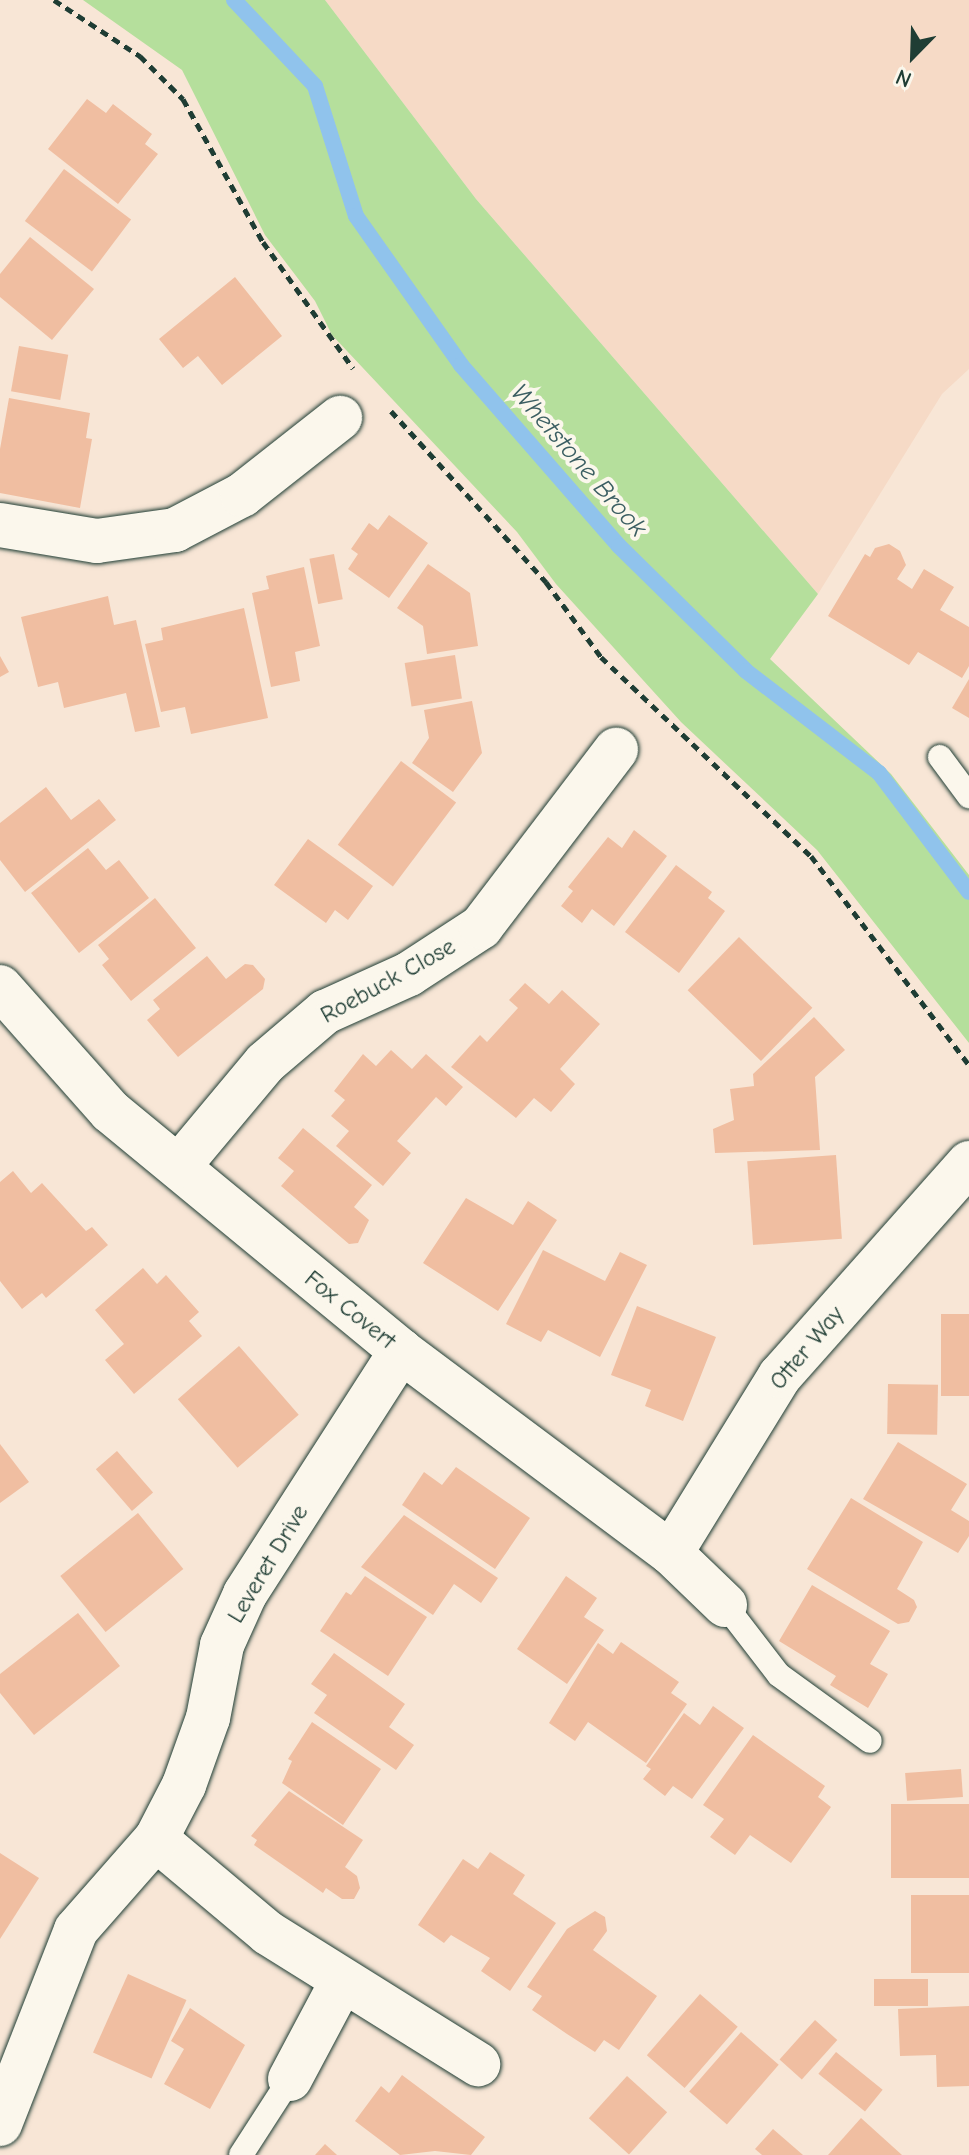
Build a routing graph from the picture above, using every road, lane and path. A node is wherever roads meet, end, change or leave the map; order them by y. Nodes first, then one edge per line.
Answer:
1 (54, 0) edge
2 (357, 372) dead end
3 (386, 405) dead end
4 (340, 418) dead end
5 (0, 525) edge
6 (616, 750) dead end
7 (940, 757) dead end
8 (969, 796) edge
9 (0, 987) edge
10 (969, 1065) edge
11 (969, 1163) edge
12 (179, 1166) junction
13 (401, 1351) junction
14 (671, 1553) junction
15 (725, 1605) joint
16 (870, 1741) dead end
17 (156, 1839) junction
18 (342, 1981) junction
19 (478, 2064) dead end
20 (290, 2079) joint
21 (0, 2124) edge
22 (241, 2155) edge

1 - 2 path
3 - 10 path
4 - 5 street
6 - 12 street, Roebuck Close
7 - 8 lane
9 - 12 street, Fox Covert
11 - 14 street, Otter Way
12 - 13 street, Fox Covert
13 - 14 street, Fox Covert
13 - 17 street, Leveret Drive
14 - 15 street, Fox Covert
15 - 16 lane
17 - 18 street
17 - 21 street, Leveret Drive
18 - 19 street
18 - 20 street
20 - 22 lane

